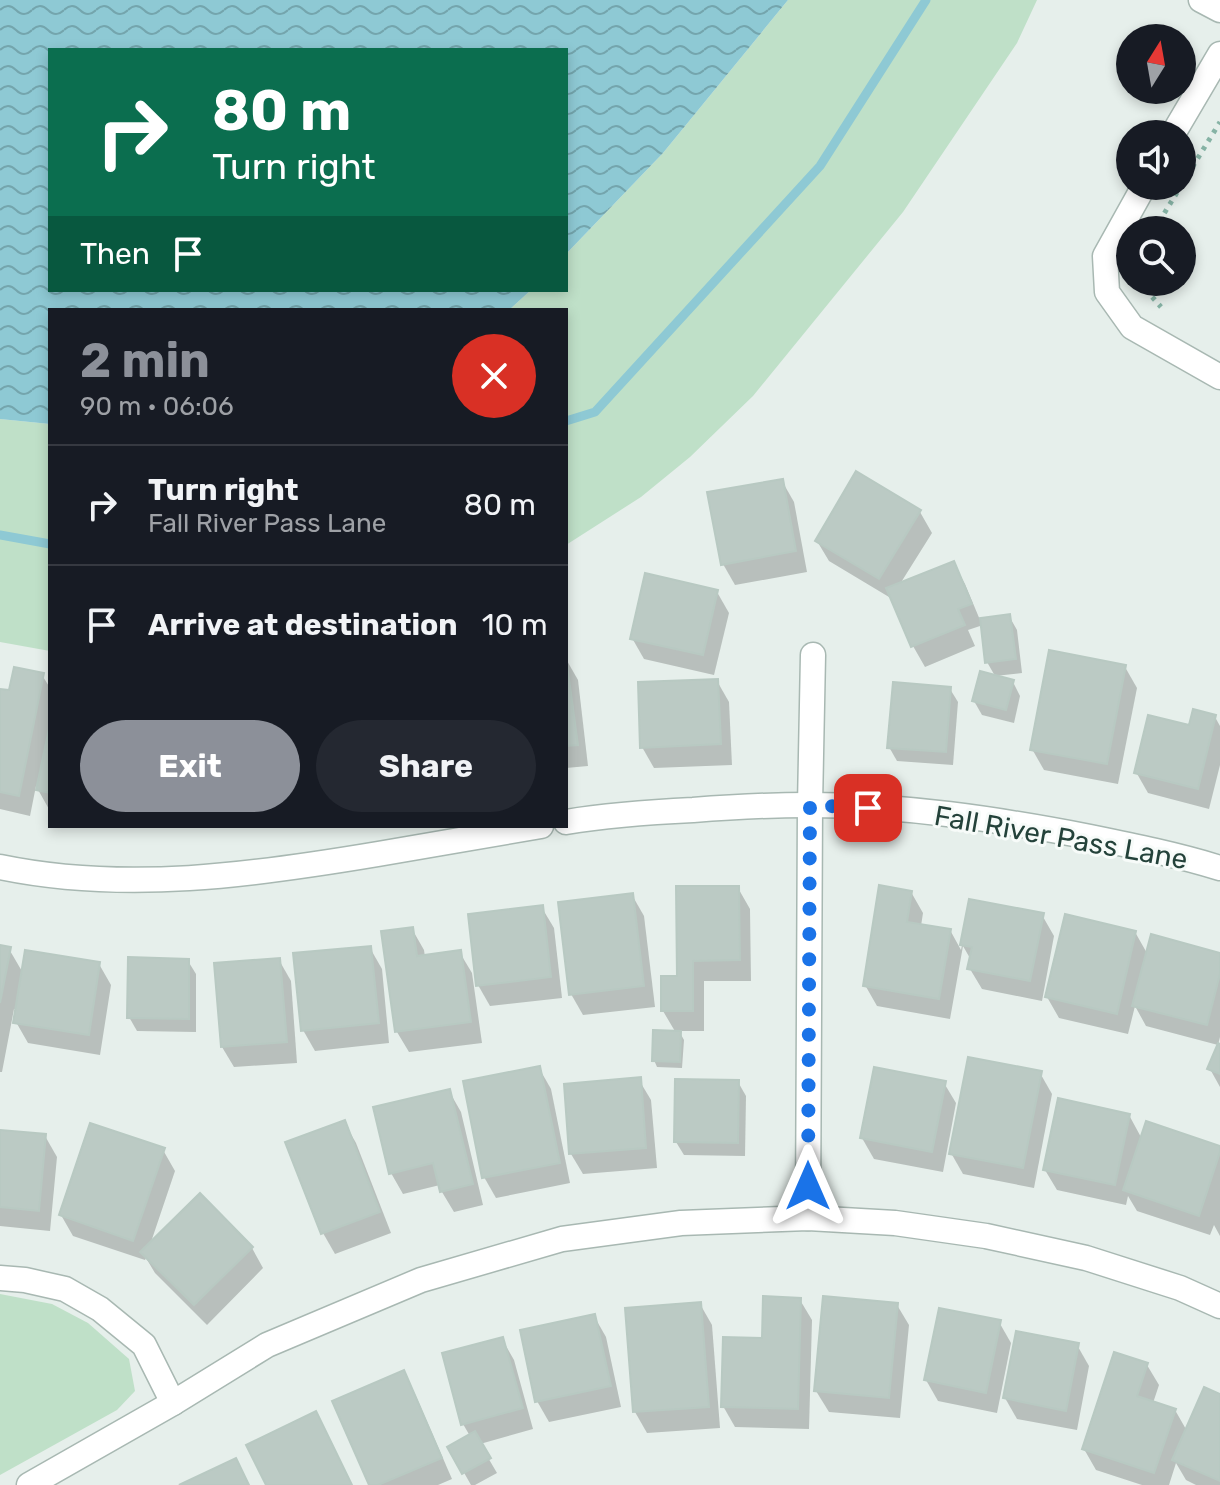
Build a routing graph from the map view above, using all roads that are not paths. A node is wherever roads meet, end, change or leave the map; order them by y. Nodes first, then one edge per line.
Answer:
1 (1201, 0) edge
2 (1220, 10) edge
3 (1220, 54) edge
4 (1181, 120) edge
5 (1136, 200) edge
6 (1220, 377) edge
7 (813, 655) dead end
8 (810, 805) junction
9 (568, 822) edge
10 (529, 828) edge
11 (0, 867) edge
12 (1220, 868) edge
13 (808, 1218) junction
14 (0, 1278) edge
15 (1220, 1306) edge
16 (173, 1403) junction
17 (29, 1485) edge

1 - 2 street
3 - 4 street
5 - 6 street
7 - 8 street
8 - 9 street, Fall River Pass Lane
8 - 12 street, Fall River Pass Lane
8 - 13 street
10 - 11 street
13 - 15 street
13 - 16 street
14 - 16 street
16 - 17 street

